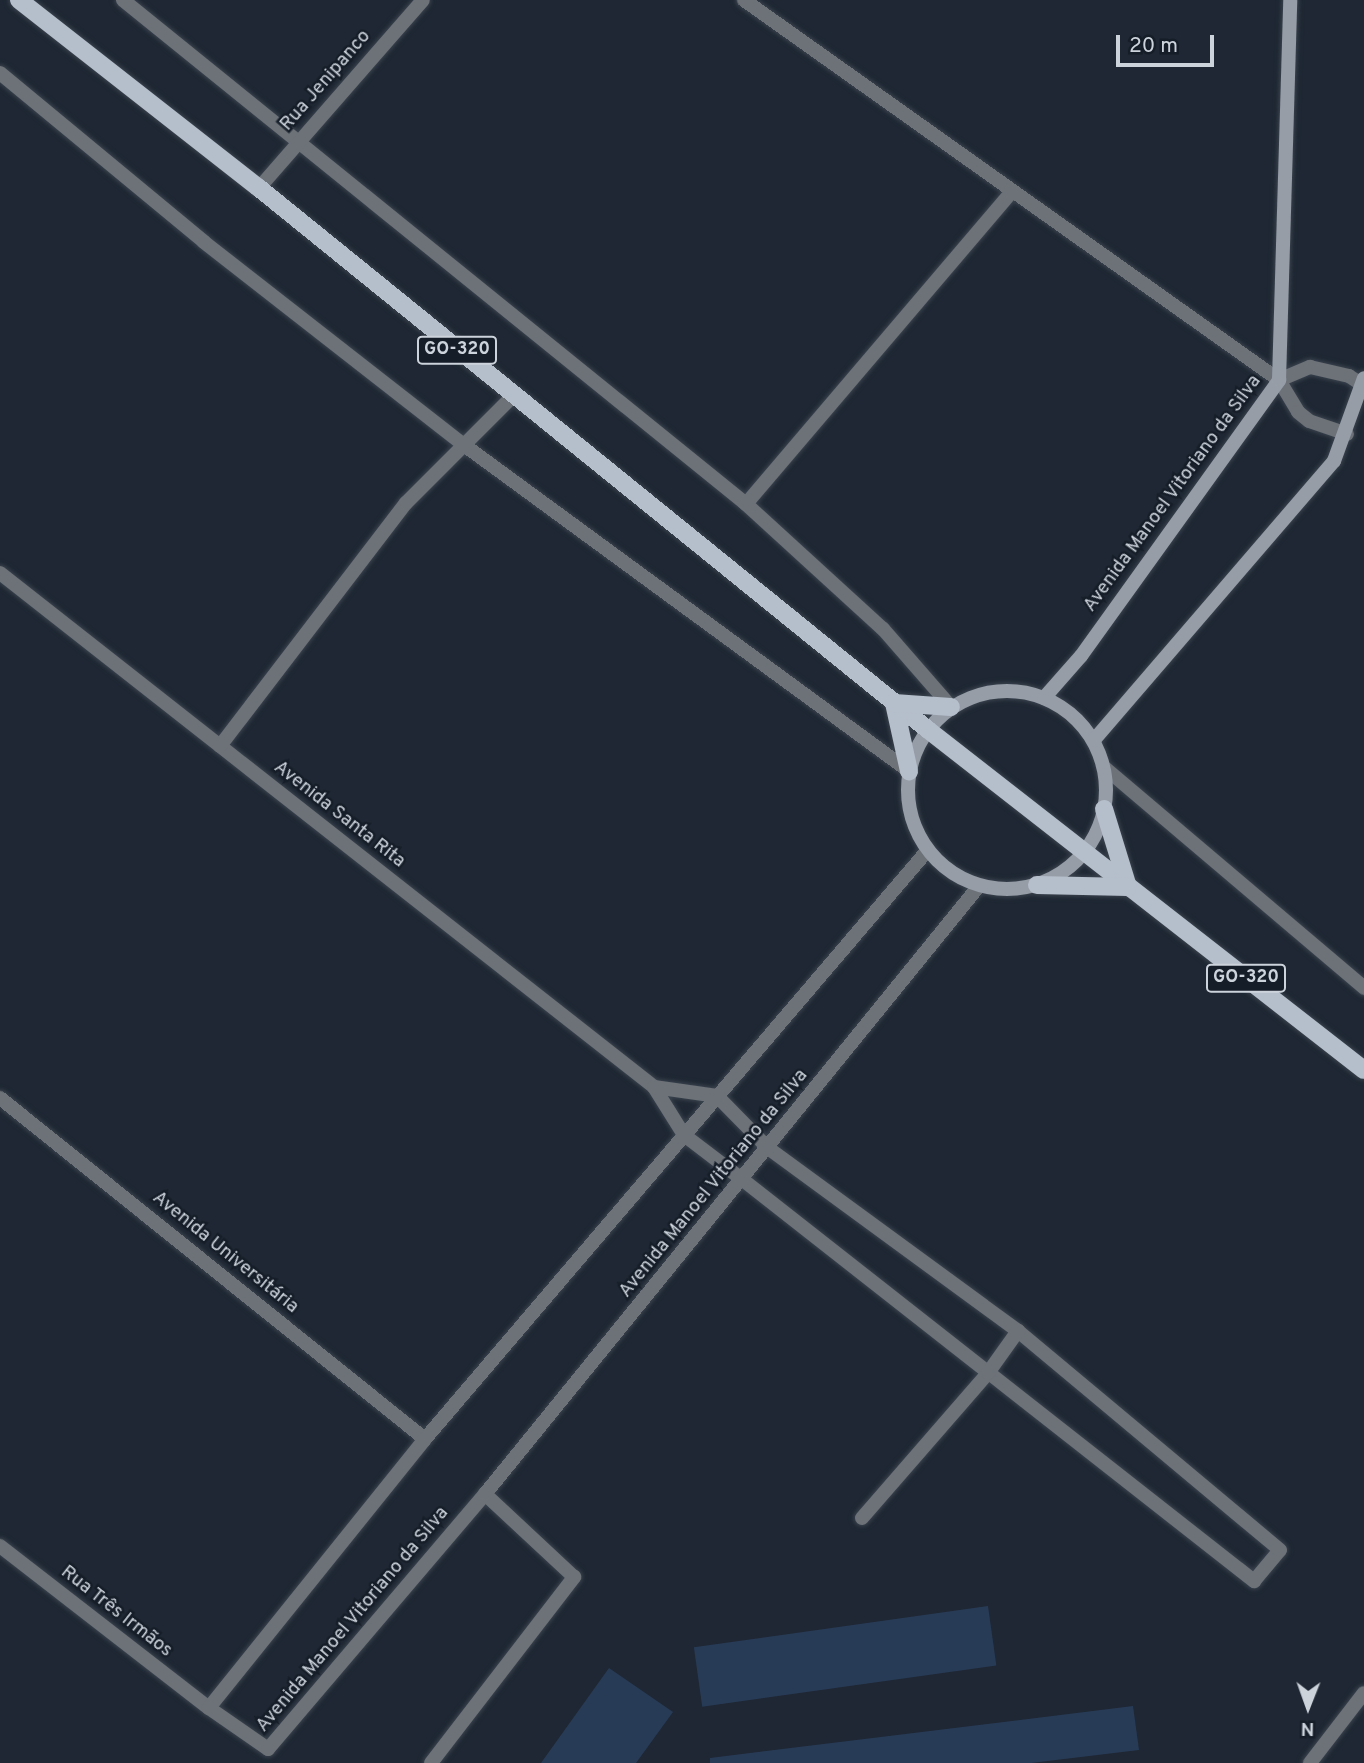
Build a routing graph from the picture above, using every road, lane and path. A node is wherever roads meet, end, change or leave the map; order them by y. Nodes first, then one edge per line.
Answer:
1 (19, 0) edge
2 (123, 0) edge
3 (423, 0) edge
4 (744, 0) edge
5 (1290, 0) edge
6 (0, 73) edge
7 (298, 142) junction
8 (259, 188) junction
9 (1011, 193) junction
10 (1279, 380) junction
11 (1363, 382) edge
12 (513, 396) junction
13 (1347, 433) junction
14 (464, 445) junction
15 (746, 504) junction
16 (0, 573) edge
17 (1044, 698) junction
18 (894, 703) junction
19 (950, 707) junction
20 (927, 729) junction
21 (1094, 740) junction
22 (220, 746) junction
23 (1105, 768) junction
24 (909, 771) junction
25 (1104, 809) junction
26 (927, 851) junction
27 (1084, 853) junction
28 (1037, 885) junction
29 (979, 886) junction
30 (1128, 887) junction
31 (1364, 988) edge
32 (1364, 1069) edge
33 (654, 1087) junction
34 (717, 1096) junction
35 (0, 1098) edge
36 (684, 1135) junction
37 (768, 1148) junction
38 (743, 1180) junction
39 (1018, 1331) junction
40 (988, 1373) junction
41 (425, 1439) junction
42 (485, 1494) junction
43 (862, 1518) dead end
44 (0, 1546) edge
45 (1364, 1693) edge
46 (209, 1707) junction
47 (431, 1763) edge
48 (1310, 1763) edge

1 - 8 main road, GO-320 / GO-320
2 - 7 street
3 - 7 street, Rua Jenipanco
4 - 9 street
5 - 10 main road, Avenida Manoel Vitoriano da Silva
6 - 14 street
7 - 8 street, Rua Jenipanco
7 - 15 street
8 - 12 main road, GO-320 / GO-320
9 - 10 street
9 - 15 street
10 - 11 street
10 - 13 street
10 - 17 main road, Avenida Manoel Vitoriano da Silva
11 - 13 main road
12 - 14 street
12 - 18 main road, GO-320 / GO-320
13 - 21 main road
14 - 22 street
14 - 24 street
15 - 19 street
16 - 22 street, Avenida Santa Rita
17 - 19 main road
17 - 21 main road
18 - 19 main road
18 - 20 main road, GO-320 / GO-320
18 - 24 main road
19 - 20 main road
20 - 24 main road
20 - 27 main road, GO-320 / GO-320
21 - 23 main road
22 - 33 street, Avenida Santa Rita
23 - 25 main road
23 - 31 street
24 - 26 main road
25 - 27 main road
25 - 30 main road
26 - 29 main road
26 - 34 street
27 - 28 main road
27 - 30 main road, GO-320 / GO-320
28 - 29 main road
28 - 30 main road
29 - 37 street, Avenida Manoel Vitoriano da Silva
30 - 32 main road, GO-320 / GO-320
33 - 34 street
33 - 36 street, Avenida Santa Rita
34 - 36 street
34 - 37 street
35 - 41 street, Avenida Universitária
36 - 38 street, Avenida Santa Rita
36 - 41 street
37 - 38 street, Avenida Manoel Vitoriano da Silva
37 - 39 street
38 - 40 street, Avenida Santa Rita
38 - 42 street, Avenida Manoel Vitoriano da Silva
39 - 40 street
39 - 40 street, Avenida Santa Rita
40 - 43 street
41 - 46 street
42 - 46 street, Avenida Manoel Vitoriano da Silva
42 - 47 street
44 - 46 street, Rua Três Irmãos
45 - 48 street

